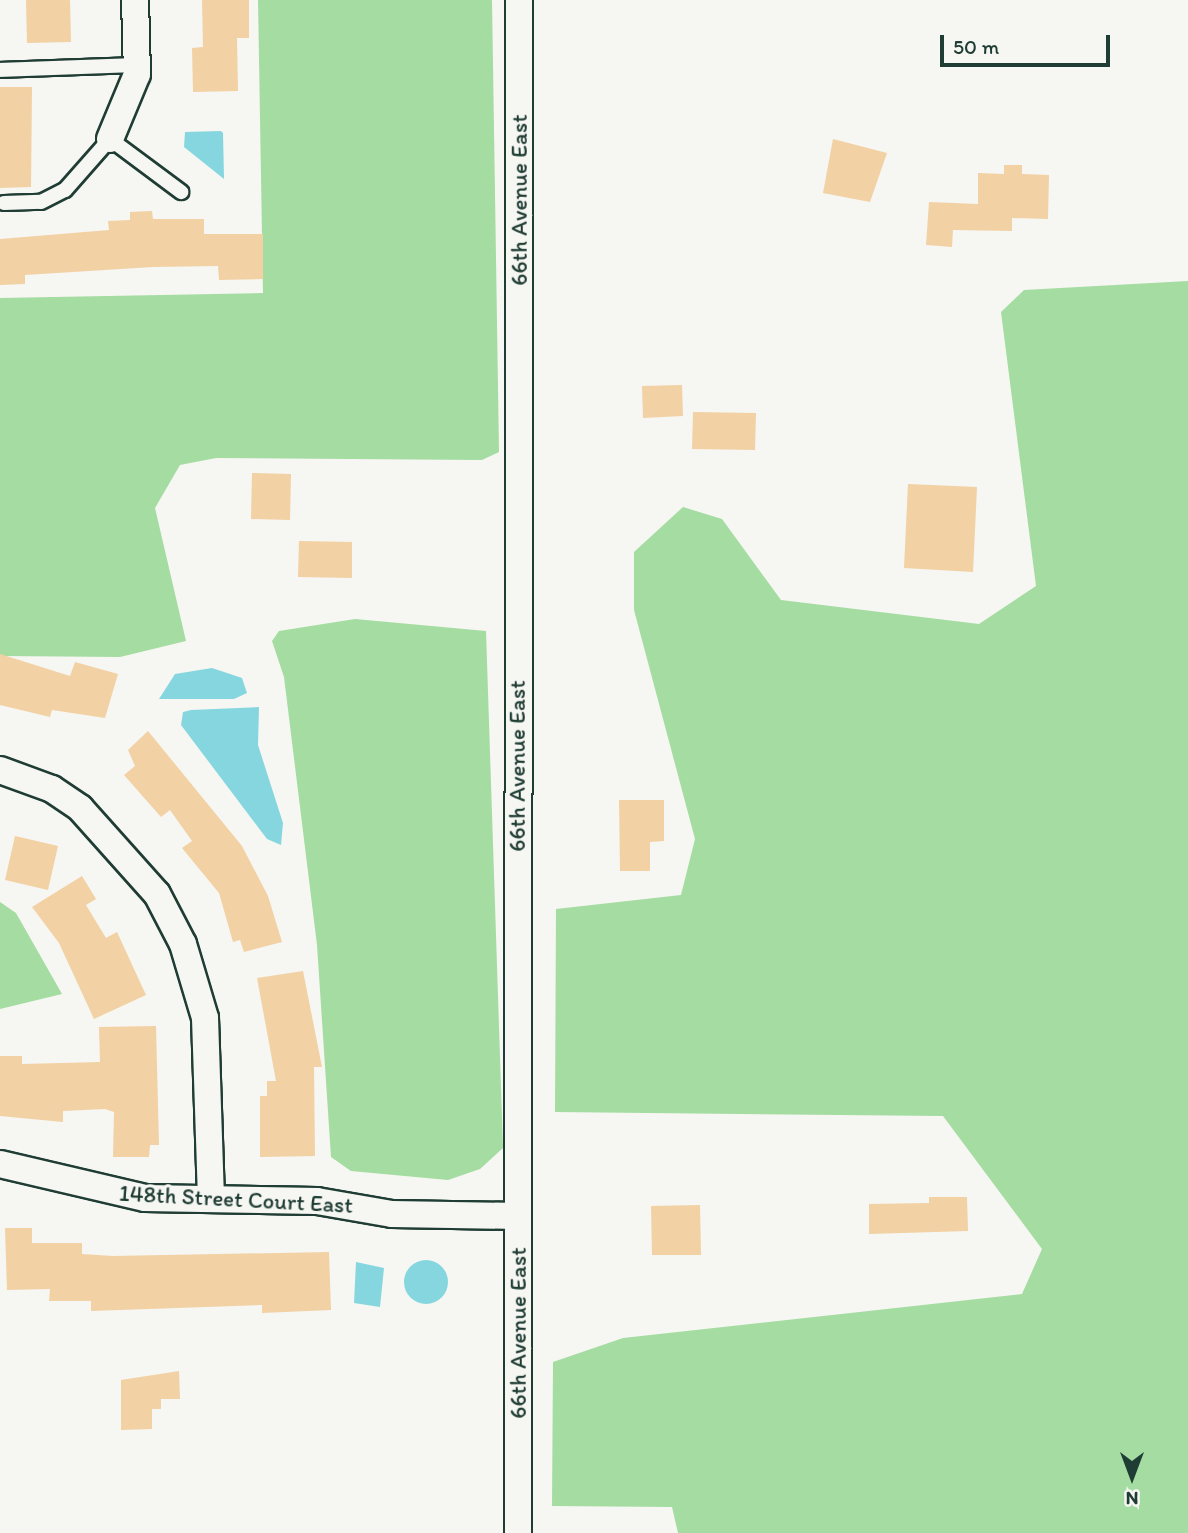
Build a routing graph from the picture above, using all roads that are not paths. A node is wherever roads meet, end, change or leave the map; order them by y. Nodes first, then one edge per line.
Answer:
1 (135, 0) edge
2 (519, 0) edge
3 (136, 65) junction
4 (0, 70) edge
5 (110, 139) junction
6 (181, 192) dead end
7 (4, 203) dead end
8 (0, 770) edge
9 (0, 1164) edge
10 (211, 1199) junction
11 (517, 1216) junction
12 (518, 1533) edge

1 - 3 street
2 - 11 street, 66th Avenue East
3 - 4 lane
3 - 5 street
5 - 6 lane
5 - 7 lane
8 - 10 street
9 - 10 street, 148th Street Court East
10 - 11 street, 148th Street Court East
11 - 12 street, 66th Avenue East

